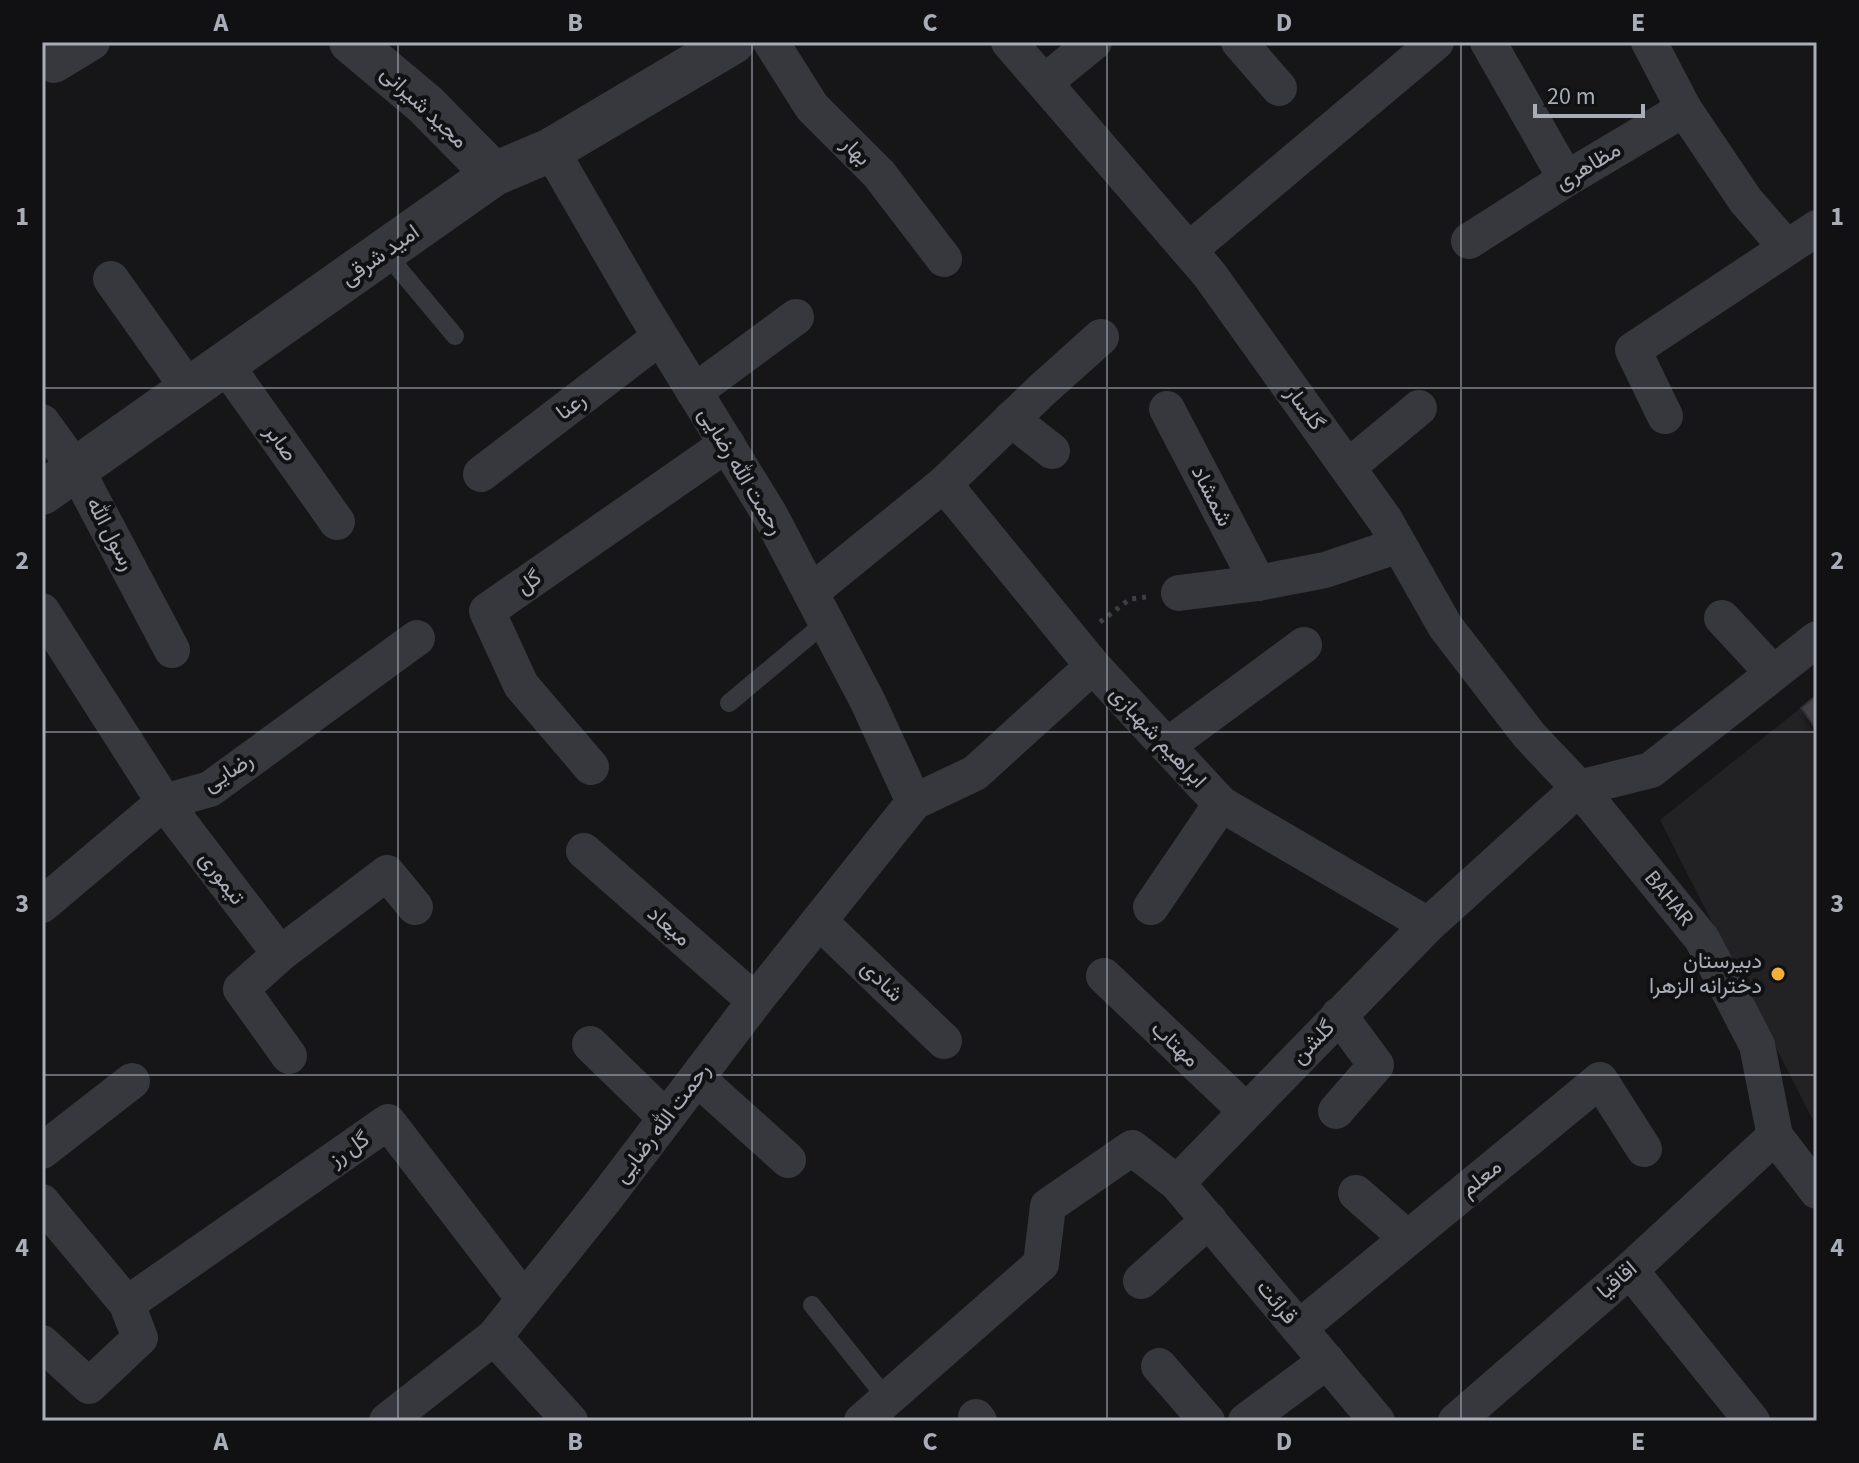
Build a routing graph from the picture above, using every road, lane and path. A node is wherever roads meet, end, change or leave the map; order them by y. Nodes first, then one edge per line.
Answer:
1 (44, 42) edge
2 (92, 42) edge
3 (351, 42) edge
4 (733, 42) edge
5 (771, 42) edge
6 (1009, 42) edge
7 (1094, 42) edge
8 (1239, 42) edge
9 (1488, 42) edge
10 (1649, 42) edge
11 (1434, 43) edge
12 (1045, 82) junction
13 (1279, 88) dead end
14 (1684, 109) junction
15 (551, 150) junction
16 (494, 174) junction
17 (1566, 179) junction
18 (1817, 228) edge
19 (1469, 241) dead end
20 (1787, 248) junction
21 (1189, 250) junction
22 (384, 251) junction
23 (944, 259) dead end
24 (111, 279) dead end
25 (796, 317) dead end
26 (455, 336) dead end
27 (660, 337) junction
28 (1101, 337) dead end
29 (225, 364) junction
30 (189, 389) junction
31 (694, 392) junction
32 (1419, 408) dead end
33 (1167, 409) dead end
34 (1665, 416) dead end
35 (1011, 419) junction
36 (42, 422) edge
37 (727, 444) junction
38 (1052, 451) dead end
39 (1348, 467) junction
40 (481, 474) dead end
41 (59, 481) edge
42 (944, 484) junction
43 (337, 522) dead end
44 (1399, 545) junction
45 (1258, 583) junction
46 (1179, 593) joint
47 (818, 607) junction
48 (42, 611) edge
49 (1722, 618) dead end
50 (417, 638) dead end
51 (1817, 639) edge
52 (1304, 645) dead end
53 (172, 650) dead end
54 (1084, 655) junction
55 (1773, 673) junction
56 (729, 703) dead end
57 (1167, 746) junction
58 (591, 767) dead end
59 (1579, 788) junction
60 (164, 802) junction
61 (914, 802) junction
62 (1221, 804) junction
63 (584, 851) dead end
64 (42, 905) edge
65 (415, 907) dead end
66 (1151, 907) dead end
67 (819, 921) junction
68 (1428, 925) junction
69 (280, 954) junction
70 (1104, 976) dead end
71 (755, 1001) junction
72 (1339, 1015) junction
73 (944, 1041) dead end
74 (590, 1044) dead end
75 (289, 1056) dead end
76 (697, 1078) junction
77 (132, 1081) dead end
78 (1246, 1111) junction
79 (1336, 1111) dead end
80 (666, 1118) junction
81 (1775, 1136) junction
82 (1644, 1149) dead end
83 (42, 1151) edge
84 (788, 1160) dead end
85 (1177, 1183) junction
86 (1817, 1191) edge
87 (1356, 1193) dead end
88 (42, 1202) edge
89 (1209, 1220) junction
90 (1407, 1238) junction
91 (1630, 1270) junction
92 (1141, 1281) dead end
93 (524, 1299) junction
94 (127, 1304) junction
95 (812, 1305) dead end
96 (1299, 1328) junction
97 (494, 1337) junction
98 (42, 1343) edge
99 (1327, 1361) junction
100 (1159, 1366) dead end
101 (874, 1410) edge
102 (387, 1421) edge
103 (570, 1421) edge
104 (1207, 1421) edge
105 (1246, 1421) edge
106 (1377, 1421) edge
107 (1456, 1421) edge
108 (1752, 1421) edge

1 - 2 street
3 - 16 street, مجید شیرانی
4 - 15 street, امید شرقی
5 - 23 street, بهار
6 - 12 street, گلسار
7 - 12 street
8 - 13 street
9 - 17 street
10 - 14 street
11 - 21 street
12 - 21 street, گلسار
14 - 17 street, مظاهری
14 - 20 street
15 - 16 street, امید شرقی
15 - 27 street, رحمت الله رضایی
16 - 22 street, امید شرقی
17 - 19 street, مظاهری
18 - 20 street
20 - 34 street
21 - 39 street, گلسار
22 - 26 lane
22 - 29 street, امید شرقی
24 - 30 street
25 - 31 street
27 - 31 street, رحمت الله رضایی
27 - 40 street, رعنا
28 - 35 street
29 - 30 street, امید شرقی
29 - 43 street, صابر
30 - 41 street, امید شرقی
31 - 37 street, رحمت الله رضایی
32 - 39 street
33 - 45 street, شمشاد
35 - 38 street
35 - 42 street
36 - 41 street, رسول الله
37 - 47 street, رحمت الله رضایی
37 - 58 street, گل
39 - 44 street, گلسار
41 - 53 street, رسول الله
42 - 47 street
42 - 54 street, ابراهیم شهبازی
44 - 45 street
44 - 59 street, گلسار
45 - 46 street
46 - 54 path
47 - 56 lane
47 - 61 street, رحمت الله رضایی
48 - 60 street, تیموری
49 - 55 street
50 - 60 street, رضایی
51 - 55 street, گلشن
52 - 57 street
54 - 57 street, ابراهیم شهبازی
54 - 61 street, رحمت الله رضایی
55 - 59 street, گلشن
57 - 62 street, ابراهیم شهبازی
59 - 68 street, گلشن
59 - 81 street, BAHAR
60 - 64 street, رضایی
60 - 69 street, تیموری
61 - 67 street, رحمت الله رضایی
62 - 66 street
62 - 68 street, ابراهیم شهبازی
63 - 71 street, میعاد
65 - 69 street
67 - 71 street, رحمت الله رضایی
67 - 73 street, شادی
68 - 72 street, گلشن
69 - 75 street
70 - 78 street, مهتاب
71 - 76 street, رحمت الله رضایی
72 - 78 street, گلشن
72 - 79 street
74 - 80 street
76 - 80 street, رحمت الله رضایی
76 - 84 street
77 - 83 street
78 - 85 street, گلشن
80 - 93 street, رحمت الله رضایی
81 - 86 street, BAHAR
81 - 91 street, اقاقیا
82 - 90 street, معلم
85 - 89 street, قرائت
85 - 101 street
87 - 90 street
88 - 94 street
89 - 92 street
89 - 96 street, قرائت
90 - 96 street, معلم
91 - 107 street, اقاقیا
91 - 108 street
93 - 94 street, گل رز
93 - 97 street, رحمت الله رضایی
94 - 98 street
95 - 101 lane
96 - 99 street, قرائت
97 - 102 street, رحمت الله رضایی
97 - 103 street
99 - 105 street
99 - 106 street, قرائت
100 - 104 street

